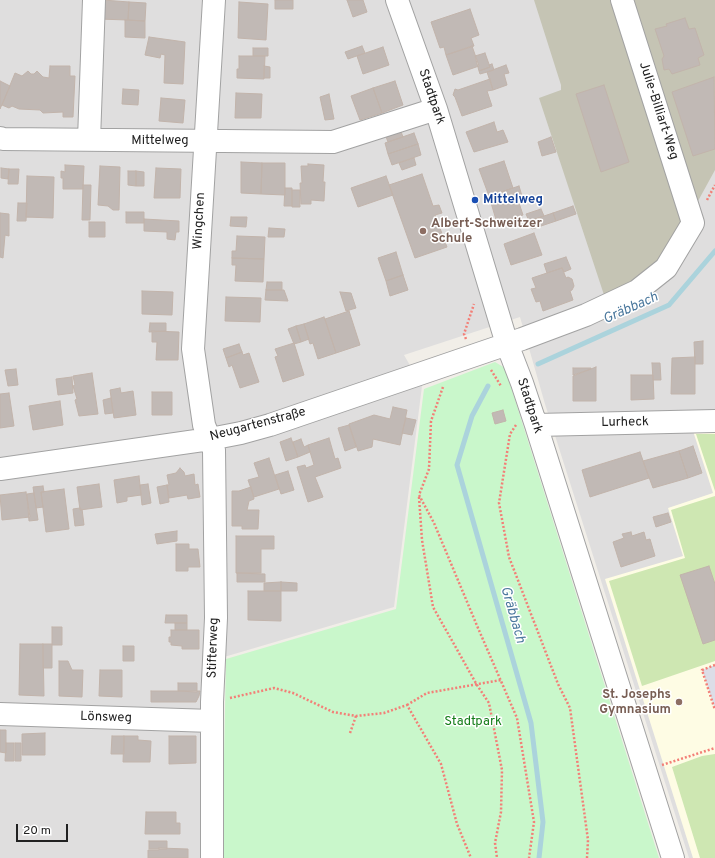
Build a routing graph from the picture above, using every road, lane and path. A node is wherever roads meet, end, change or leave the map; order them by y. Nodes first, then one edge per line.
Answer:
1 (94, 0) edge
2 (214, 0) edge
3 (397, 0) edge
4 (622, 0) edge
5 (436, 109) junction
6 (0, 138) edge
7 (89, 140) junction
8 (205, 141) junction
9 (693, 223) joint
10 (491, 293) junction
11 (507, 344) junction
12 (458, 361) junction
13 (715, 421) edge
14 (527, 424) junction
15 (210, 439) junction
16 (0, 469) edge
17 (419, 495) junction
18 (715, 665) edge
19 (501, 680) junction
20 (477, 685) junction
21 (407, 705) junction
22 (714, 706) edge
23 (715, 710) edge
24 (212, 712) junction
25 (0, 714) edge
26 (356, 716) junction
27 (350, 733) dead end
28 (715, 748) edge
29 (645, 770) junction
30 (212, 858) edge
31 (471, 858) edge
32 (497, 858) edge
33 (529, 858) edge
34 (587, 858) edge
35 (673, 858) edge

1 - 7 street
2 - 8 street, Wingchen
3 - 5 street, Stadtpark
4 - 9 street, Julie-Billiart-Weg
5 - 8 street, Mittelweg
5 - 10 street, Stadtpark
6 - 7 street, Mittelweg
7 - 8 street, Mittelweg
8 - 15 street, Wingchen
9 - 11 street, Neugartenstraße
10 - 11 street, Stadtpark
10 - 12 path
11 - 12 street, Neugartenstraße
11 - 14 street, Stadtpark
12 - 15 street, Neugartenstraße
12 - 17 path
13 - 14 street, Lurheck
14 - 29 street, Stadtpark
14 - 34 path
15 - 16 street, Neugartenstraße
15 - 24 street, Stifterweg
17 - 19 path
17 - 20 path
18 - 22 path
19 - 20 path
19 - 33 path
20 - 21 path
20 - 32 path
21 - 26 path
21 - 31 path
22 - 23 path
24 - 25 street, Lönsweg
24 - 26 path
24 - 30 street, Stifterweg
26 - 27 path
28 - 29 path
29 - 35 street, Stadtpark

